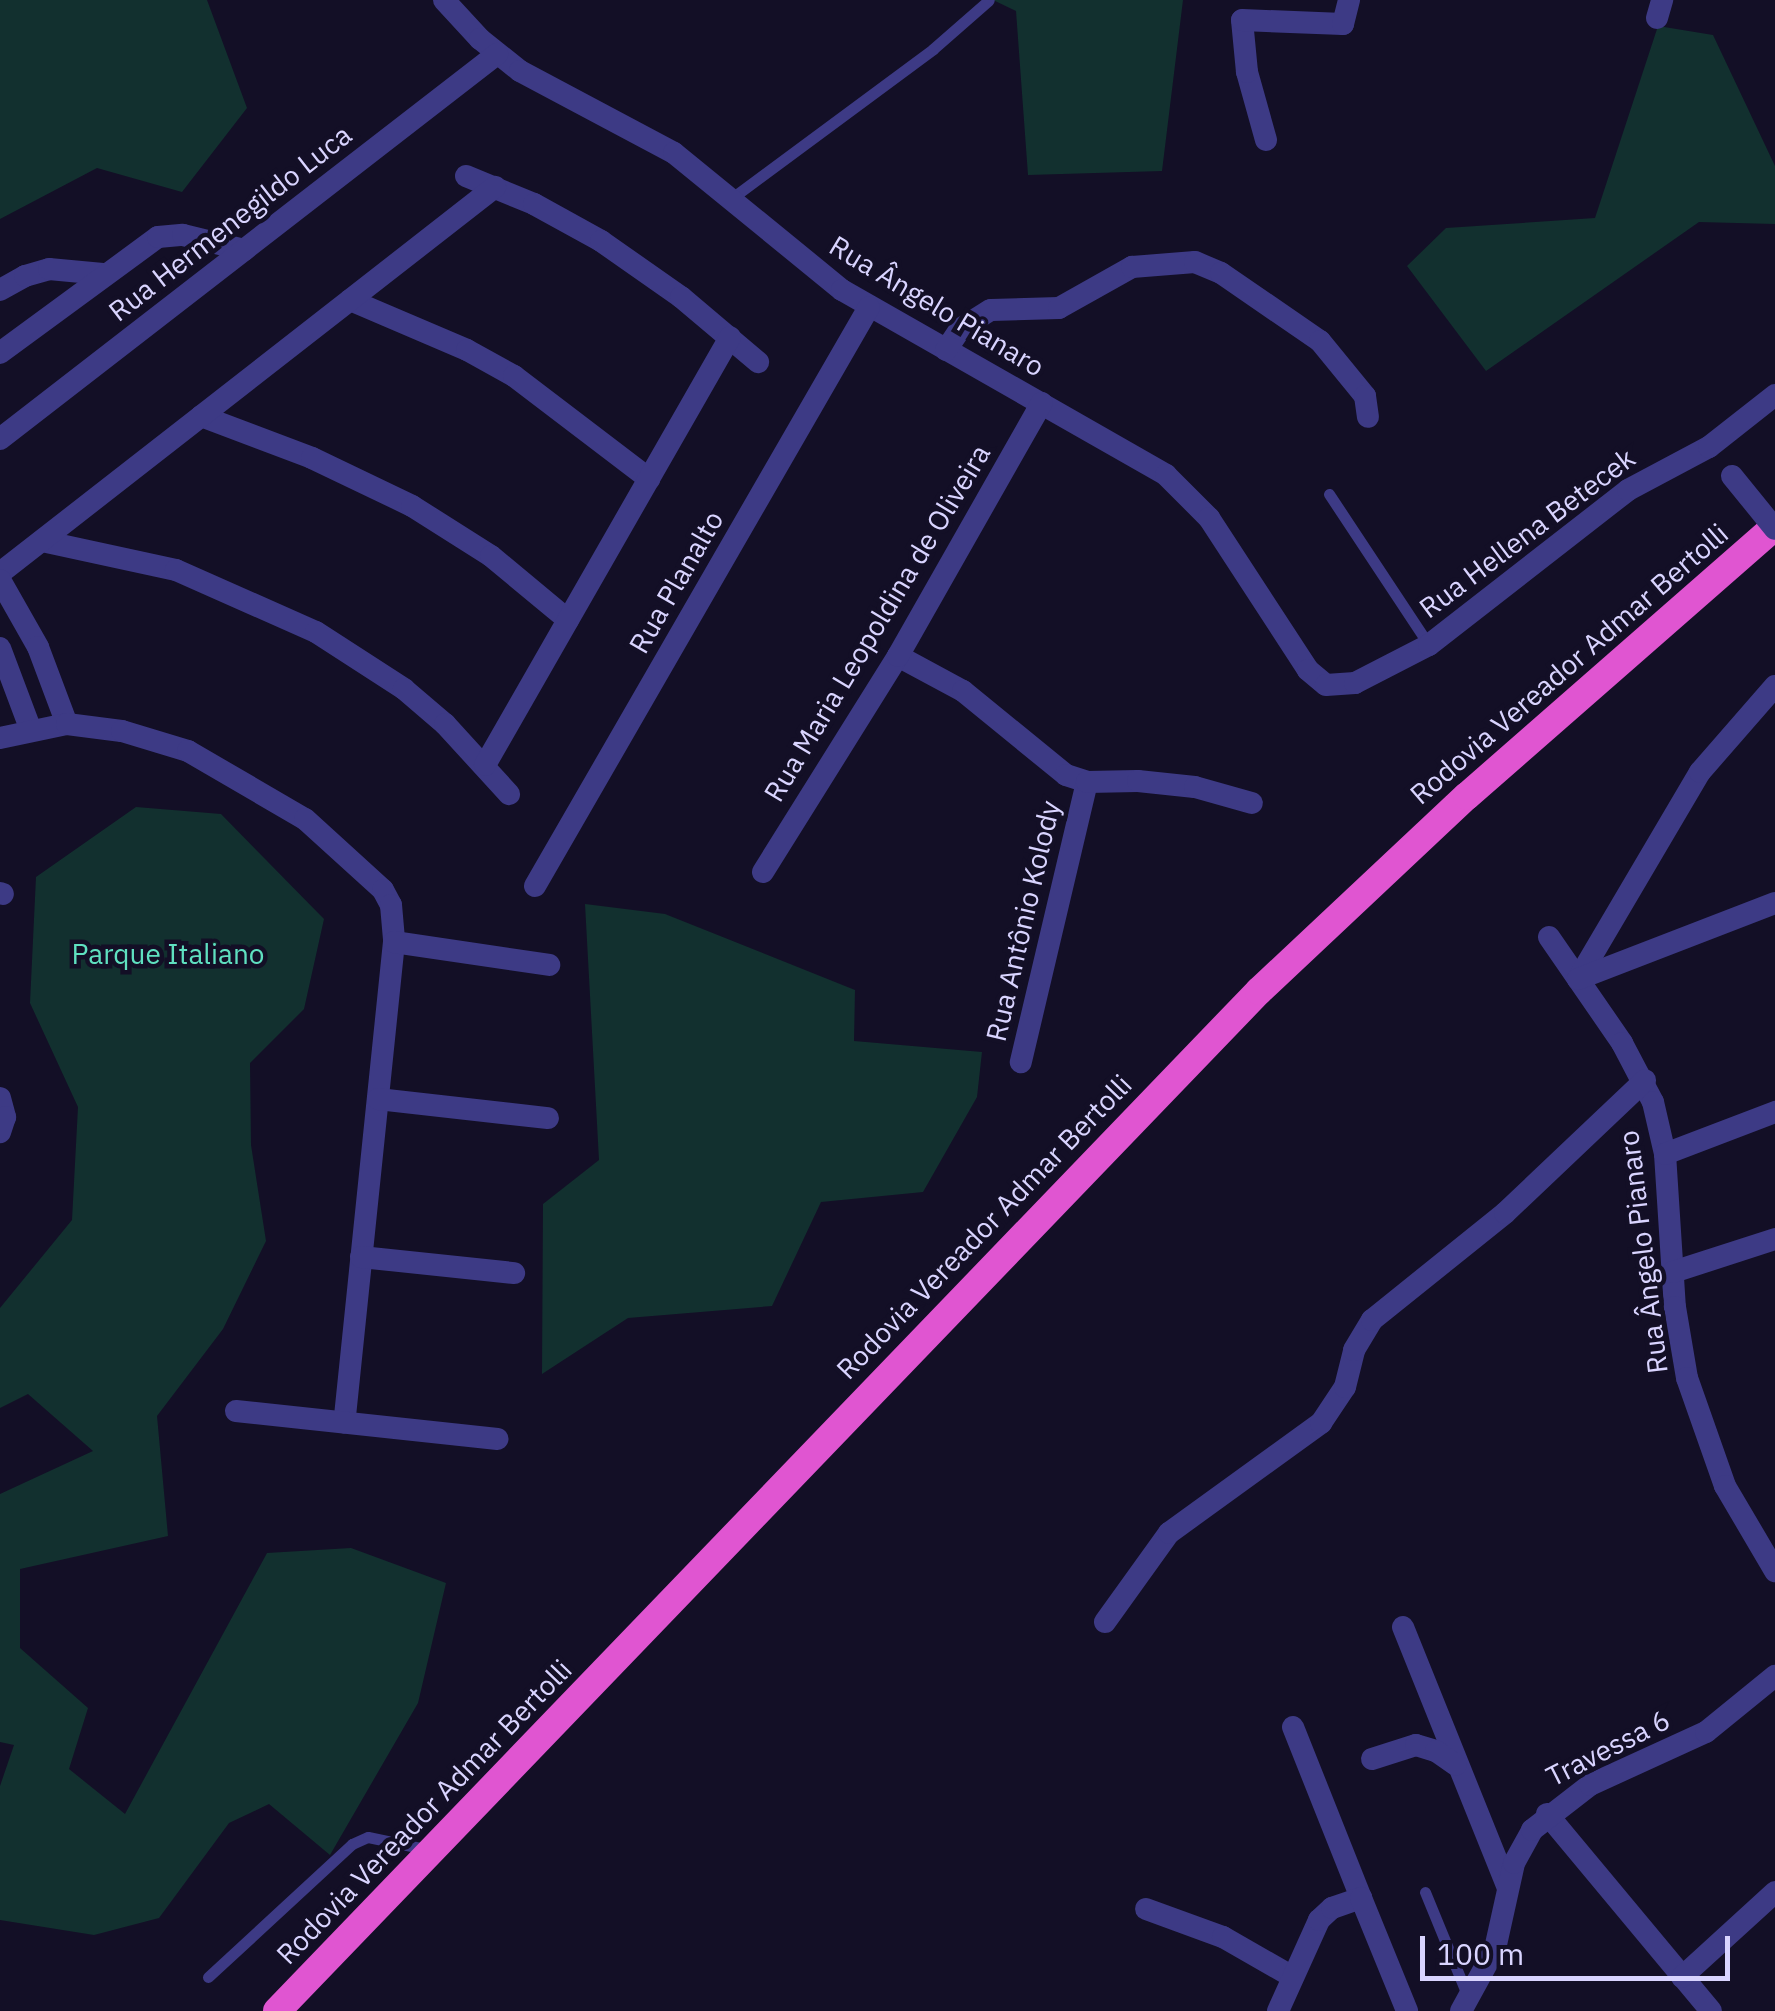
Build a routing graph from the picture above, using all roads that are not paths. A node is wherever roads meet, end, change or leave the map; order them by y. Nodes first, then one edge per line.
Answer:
1 (444, 0) edge
2 (988, 0) edge
3 (1349, 0) edge
4 (497, 54) junction
5 (1266, 140) dead end
6 (466, 176) dead end
7 (495, 187) junction
8 (732, 198) junction
9 (244, 250) junction
10 (104, 274) junction
11 (0, 290) edge
12 (350, 300) junction
13 (868, 307) junction
14 (730, 338) junction
15 (946, 350) junction
16 (0, 353) edge
17 (758, 362) dead end
18 (1775, 396) edge
19 (1042, 403) junction
20 (201, 416) junction
21 (1368, 417) dead end
22 (0, 439) edge
23 (1709, 446) junction
24 (648, 479) junction
25 (1329, 494) dead end
26 (1775, 527) edge
27 (42, 541) junction
28 (0, 577) edge
29 (568, 620) junction
30 (1429, 645) junction
31 (0, 648) edge
32 (898, 656) junction
33 (1308, 670) joint
34 (1775, 686) edge
35 (67, 724) junction
36 (30, 728) junction
37 (0, 738) edge
38 (486, 765) junction
39 (1087, 782) junction
40 (509, 794) dead end
41 (1252, 803) dead end
42 (763, 872) dead end
43 (535, 886) dead end
44 (1775, 903) edge
45 (1549, 936) dead end
46 (394, 942) junction
47 (549, 966) dead end
48 (1578, 979) junction
49 (1021, 1062) dead end
50 (1645, 1080) junction
51 (0, 1098) edge
52 (378, 1099) junction
53 (1775, 1112) edge
54 (548, 1118) dead end
55 (0, 1132) edge
56 (1665, 1154) junction
57 (1775, 1240) edge
58 (361, 1257) junction
59 (1672, 1272) junction
60 (514, 1274) dead end
61 (236, 1410) dead end
62 (344, 1422) junction
63 (498, 1439) dead end
64 (1773, 1565) edge
65 (1105, 1622) dead end
66 (1403, 1628) dead end
67 (1775, 1676) edge
68 (1293, 1727) dead end
69 (1372, 1759) dead end
70 (1456, 1765) junction
71 (1547, 1814) junction
72 (434, 1851) junction
73 (1508, 1888) junction
74 (1424, 1892) dead end
75 (1775, 1892) edge
76 (1361, 1898) junction
77 (1146, 1909) dead end
78 (1291, 1976) junction
79 (1682, 1976) junction
80 (208, 1978) dead end
81 (1466, 2006) edge
82 (277, 2011) edge
83 (1278, 2011) edge
84 (1407, 2011) edge
85 (1711, 2011) edge

1 - 4 street, Rua Ângelo Pianaro
2 - 8 lane
3 - 5 street
4 - 8 street, Rua Ângelo Pianaro
4 - 9 street, Rua Hermenegildo Luca
6 - 7 street
7 - 12 street
7 - 14 street
8 - 13 street, Rua Ângelo Pianaro
9 - 10 street
9 - 22 street, Rua Hermenegildo Luca
10 - 11 street
10 - 16 street
12 - 20 street
12 - 24 street
13 - 15 street, Rua Ângelo Pianaro
13 - 43 street, Rua Planalto
14 - 17 street
14 - 24 street
15 - 19 street, Rua Ângelo Pianaro
15 - 21 street
18 - 23 street, Rua Hellena Betecek
19 - 32 street, Rua Maria Leopoldina de Oliveira
19 - 33 street, Rua Ângelo Pianaro
20 - 27 street
20 - 29 street
23 - 26 street, bridge
23 - 30 street, Rua Hellena Betecek
24 - 29 street
25 - 30 lane
26 - 72 highway, Rodovia Vereador Admar Bertolli
27 - 28 street
27 - 38 street
28 - 35 street
29 - 38 street
30 - 33 street, Rua Hellena Betecek
31 - 36 street
32 - 39 street, Rua Antônio Kolody
32 - 42 street, Rua Maria Leopoldina de Oliveira
34 - 48 street
35 - 36 street
35 - 46 street
36 - 37 street
38 - 40 street
39 - 41 street
39 - 49 street, Rua Antônio Kolody
44 - 48 street
45 - 48 street, Rua Ângelo Pianaro
46 - 47 street
46 - 52 street
48 - 50 street, Rua Ângelo Pianaro
50 - 56 street, Rua Ângelo Pianaro
50 - 65 street
51 - 55 street
52 - 54 street
52 - 58 street
53 - 56 street
56 - 59 street, Rua Ângelo Pianaro
57 - 59 street
58 - 60 street
58 - 62 street
59 - 64 street, Rua Ângelo Pianaro
61 - 62 street
62 - 63 street
66 - 70 street
67 - 71 street, Travessa 6
68 - 76 street
69 - 70 street
70 - 73 street
71 - 73 street, Travessa 6
71 - 79 street
72 - 80 lane
72 - 82 highway, Rodovia Vereador Admar Bertolli
73 - 81 street, Travessa 6
74 - 81 lane
75 - 79 street
76 - 78 street
76 - 84 street
77 - 78 street
78 - 83 street
79 - 85 street

